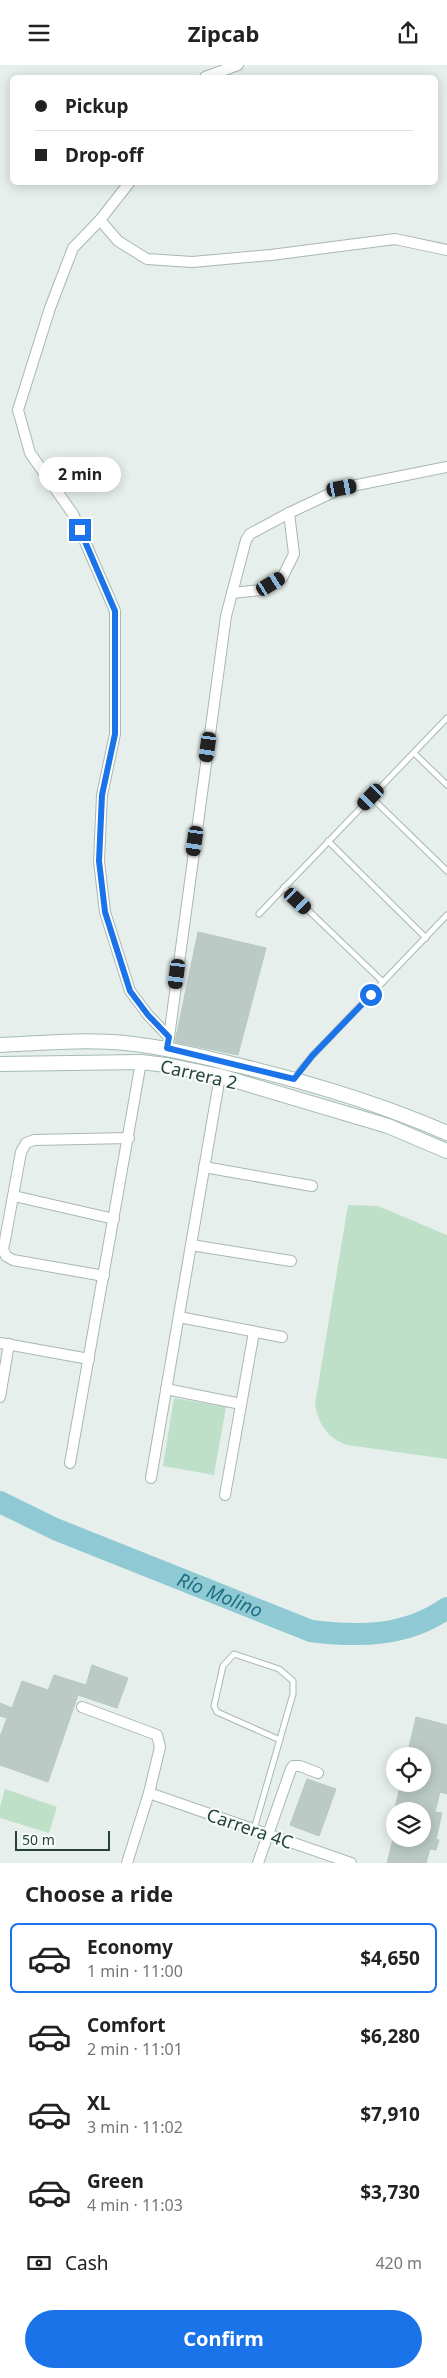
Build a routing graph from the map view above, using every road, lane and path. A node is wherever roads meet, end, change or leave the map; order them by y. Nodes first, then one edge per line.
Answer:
1 (238, 65) edge
2 (210, 75) edge
3 (127, 185) edge
4 (100, 221) junction
5 (447, 250) edge
6 (447, 467) edge
7 (289, 513) junction
8 (232, 593) junction
9 (447, 718) edge
10 (414, 753) junction
11 (447, 785) edge
12 (371, 797) junction
13 (328, 841) junction
14 (447, 871) edge
15 (284, 887) junction
16 (259, 914) dead end
17 (447, 915) edge
18 (426, 938) junction
19 (383, 982) junction
20 (168, 1043) junction
21 (0, 1045) edge
22 (141, 1062) junction
23 (0, 1064) edge
24 (220, 1076) junction
25 (294, 1079) junction
26 (447, 1133) edge
27 (129, 1138) junction
28 (447, 1151) edge
29 (204, 1167) junction
30 (312, 1187) dead end
31 (14, 1196) junction
32 (114, 1219) junction
33 (2, 1240) edge
34 (191, 1245) junction
35 (291, 1261) dead end
36 (104, 1277) junction
37 (178, 1317) junction
38 (254, 1332) junction
39 (282, 1337) dead end
40 (4, 1343) edge
41 (89, 1359) junction
42 (166, 1389) junction
43 (0, 1397) edge
44 (241, 1404) junction
45 (70, 1463) dead end
46 (151, 1478) dead end
47 (225, 1495) dead end
48 (82, 1707) dead end
49 (280, 1740) junction
50 (318, 1773) dead end
51 (149, 1793) junction
52 (254, 1829) junction
53 (268, 1834) junction
54 (127, 1863) edge
55 (258, 1863) edge
56 (351, 1863) edge

1 - 2 street
3 - 4 street
4 - 5 street
4 - 20 street
6 - 7 street
7 - 8 street
7 - 8 street
8 - 20 street
9 - 10 lane
10 - 11 lane
10 - 12 lane
12 - 13 lane
12 - 14 lane
13 - 15 lane
13 - 18 lane
15 - 16 lane
15 - 19 lane
17 - 18 lane
18 - 19 lane
19 - 25 lane
20 - 21 main road, Carrera 2
20 - 25 main road, Carrera 2
22 - 23 main road, Carrera 2
22 - 24 main road, Carrera 2
22 - 27 street
24 - 28 main road, Carrera 2
24 - 29 street
25 - 26 main road, Carrera 2
27 - 31 street
27 - 32 street
29 - 30 street
29 - 34 street
31 - 32 street
31 - 33 street
32 - 36 street
33 - 36 street
34 - 35 street
34 - 37 street
36 - 41 street
37 - 38 street
37 - 42 street
38 - 39 street
38 - 44 street
40 - 41 street
40 - 43 street
41 - 45 street
42 - 44 street
42 - 46 street
44 - 47 street
48 - 51 street
49 - 49 lane
49 - 52 lane
50 - 53 street
51 - 52 street, Carrera 4C
51 - 54 street
52 - 53 street, Carrera 4C
53 - 55 street
53 - 56 street, Carrera 4C

